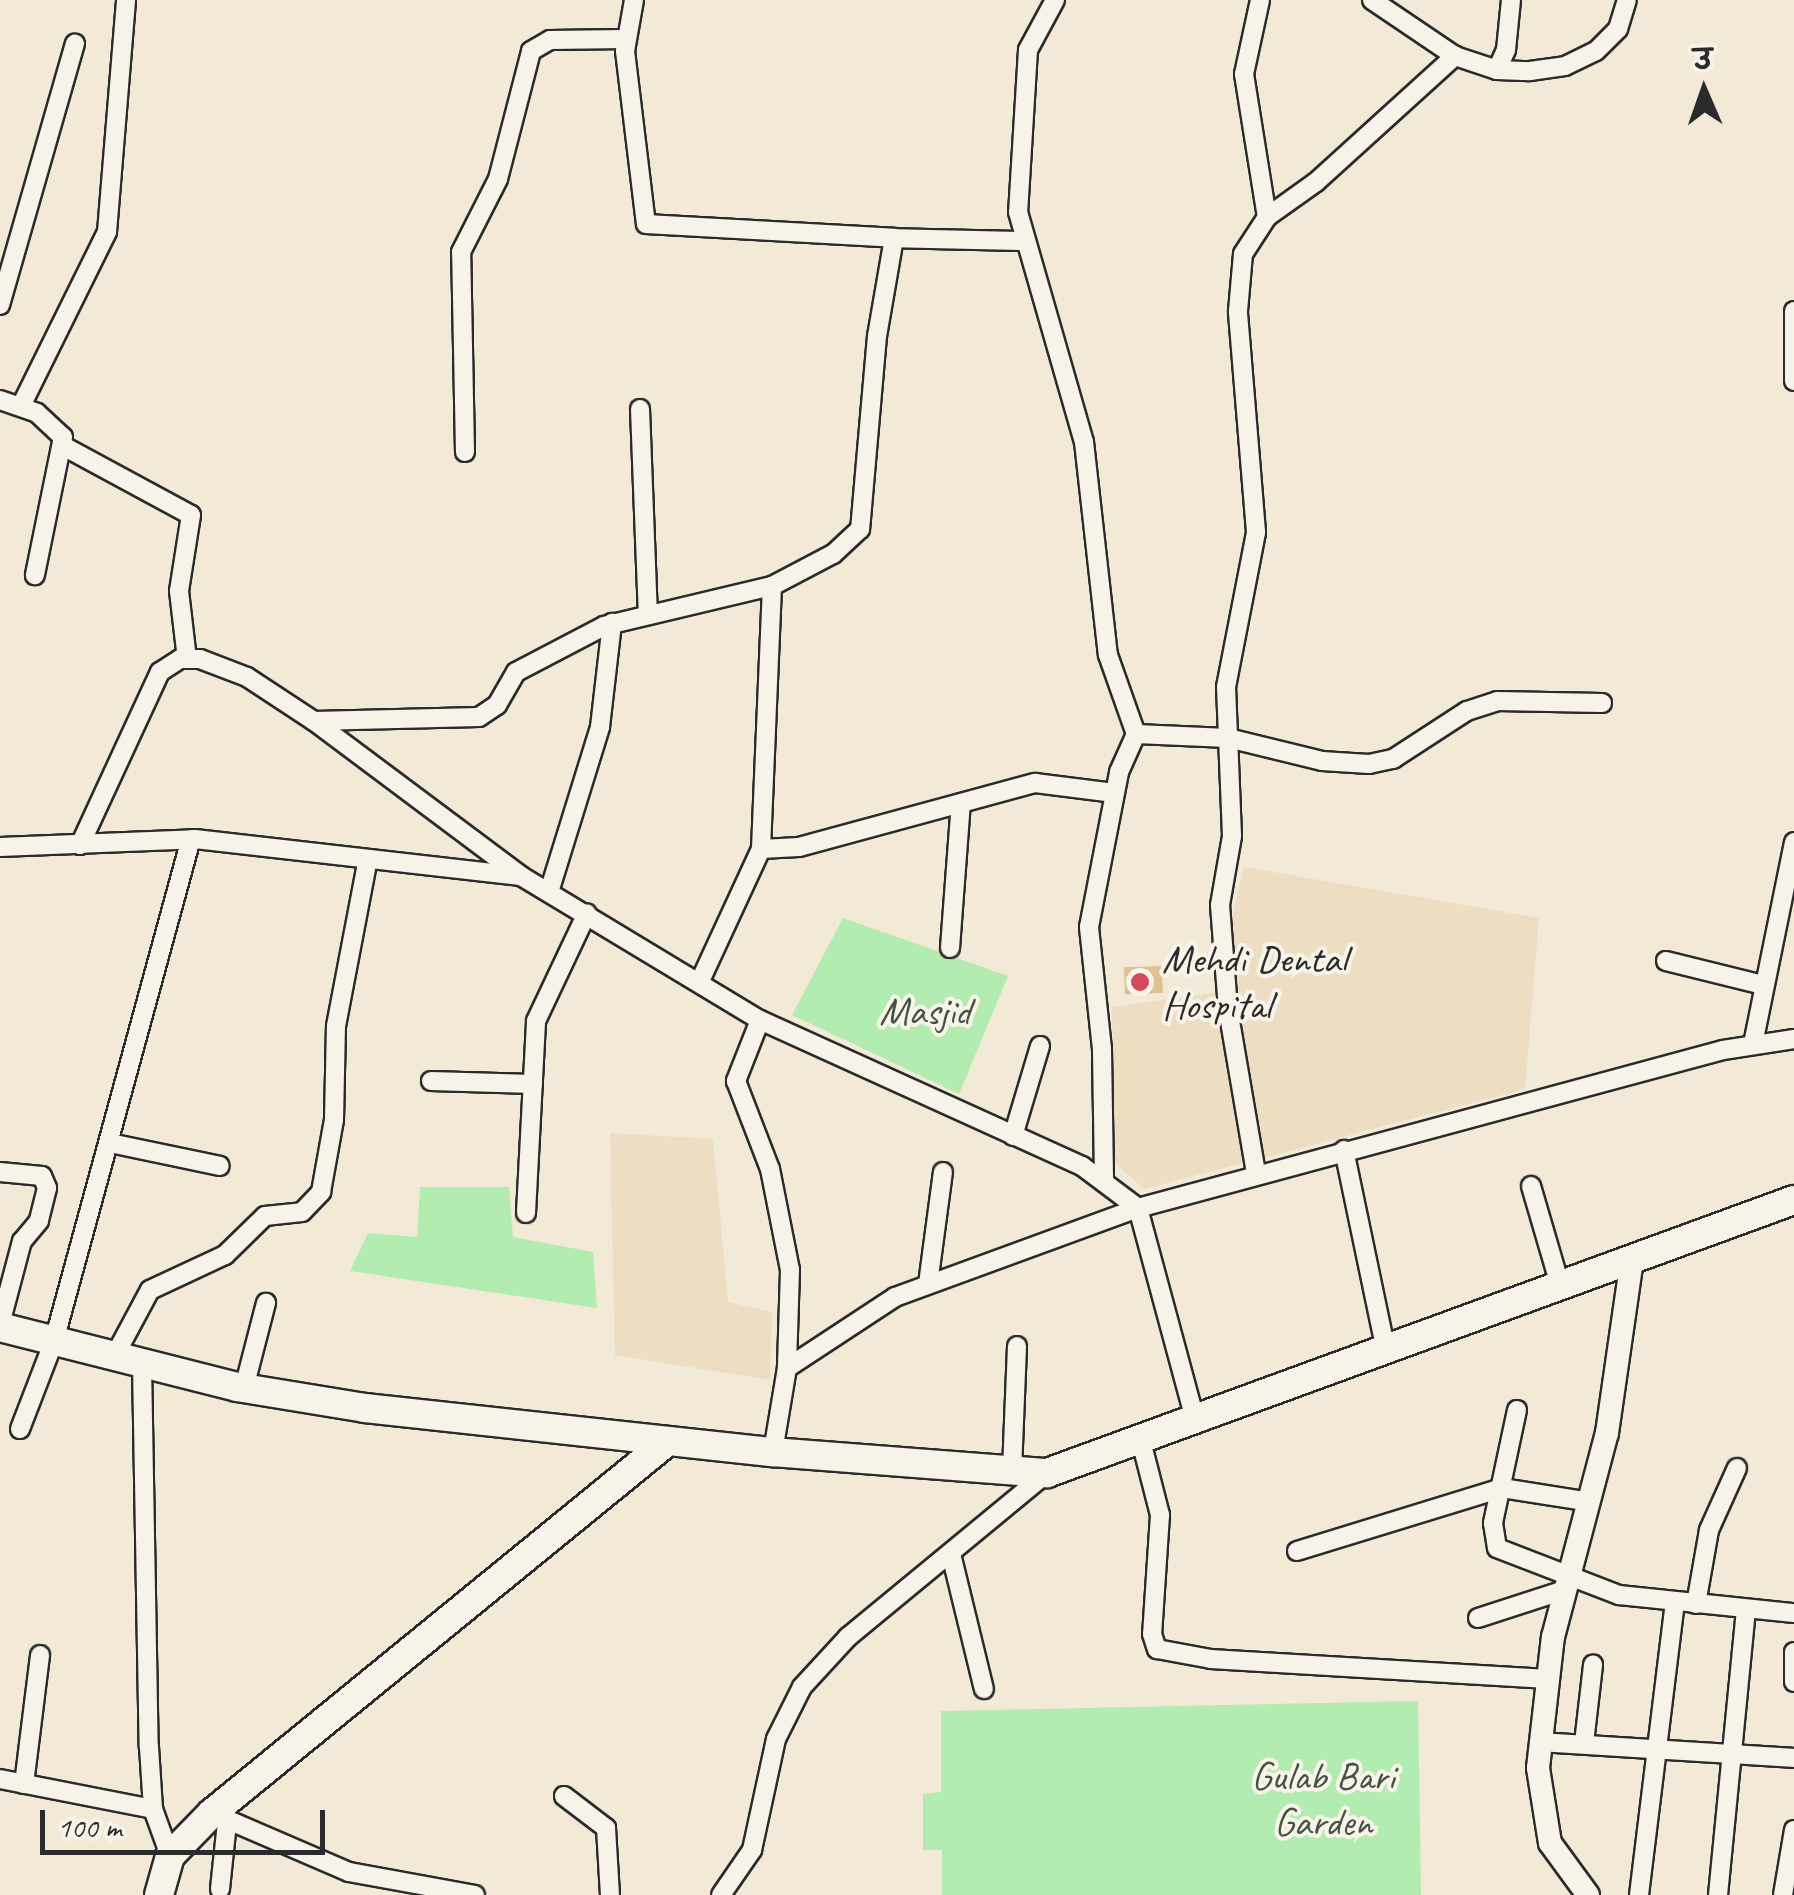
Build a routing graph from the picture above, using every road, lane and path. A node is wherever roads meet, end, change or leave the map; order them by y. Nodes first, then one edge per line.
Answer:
1 (126, 0) edge
2 (634, 0) edge
3 (1055, 0) edge
4 (1260, 0) edge
5 (1372, 0) edge
6 (1511, 0) edge
7 (1626, 0) edge
8 (626, 38) junction
9 (74, 44) dead end
10 (1454, 56) junction
11 (1498, 70) junction
12 (1266, 217) junction
13 (894, 238) junction
14 (1022, 241) junction
15 (0, 305) edge
16 (1794, 311) edge
17 (1794, 381) edge
18 (0, 400) edge
19 (21, 406) junction
20 (640, 410) dead end
21 (65, 446) junction
22 (465, 452) dead end
23 (35, 575) dead end
24 (772, 586) junction
25 (648, 615) junction
26 (612, 623) junction
27 (186, 659) junction
28 (1602, 703) dead end
29 (314, 721) junction
30 (1136, 734) junction
31 (1228, 738) junction
32 (1114, 793) junction
33 (961, 803) junction
34 (190, 840) junction
35 (1794, 842) edge
36 (80, 845) junction
37 (0, 847) edge
38 (761, 849) junction
39 (367, 863) junction
40 (522, 876) junction
41 (548, 892) junction
42 (587, 914) junction
43 (950, 948) dead end
44 (1666, 961) dead end
45 (700, 982) junction
46 (1764, 985) junction
47 (760, 1020) junction
48 (1794, 1039) edge
49 (1753, 1044) junction
50 (1040, 1046) dead end
51 (431, 1081) dead end
52 (533, 1084) junction
53 (1014, 1136) junction
54 (110, 1143) junction
55 (1344, 1150) junction
56 (220, 1166) dead end
57 (0, 1172) edge
58 (943, 1172) dead end
59 (1256, 1173) junction
60 (1104, 1178) junction
61 (1531, 1186) dead end
62 (1794, 1200) edge
63 (1138, 1208) junction
64 (526, 1213) dead end
65 (1632, 1259) junction
66 (928, 1284) junction
67 (1560, 1284) junction
68 (266, 1303) dead end
69 (0, 1326) edge
70 (54, 1341) junction
71 (1016, 1346) dead end
72 (1385, 1348) junction
73 (128, 1360) junction
74 (787, 1368) junction
75 (244, 1388) junction
76 (1517, 1410) dead end
77 (1194, 1416) junction
78 (20, 1429) dead end
79 (1140, 1437) junction
80 (668, 1441) junction
81 (773, 1452) junction
82 (1737, 1468) dead end
83 (1012, 1472) junction
84 (1047, 1473) junction
85 (1502, 1488) junction
86 (1590, 1502) junction
87 (1297, 1551) dead end
88 (951, 1554) junction
89 (1566, 1584) junction
90 (1674, 1601) junction
91 (1696, 1604) junction
92 (1746, 1609) junction
93 (1794, 1613) edge
94 (1478, 1618) dead end
95 (1794, 1652) edge
96 (40, 1656) dead end
97 (1593, 1664) dead end
98 (1547, 1680) junction
99 (1794, 1682) edge
100 (984, 1689) dead end
101 (1540, 1742) junction
102 (1584, 1743) junction
103 (1656, 1748) junction
104 (1732, 1752) junction
105 (1794, 1758) edge
106 (0, 1779) edge
107 (24, 1784) junction
108 (564, 1796) dead end
109 (152, 1810) junction
110 (220, 1817) junction
111 (1794, 1830) edge
112 (170, 1856) junction
113 (220, 1889) dead end
114 (159, 1895) edge
115 (475, 1895) edge
116 (610, 1895) edge
117 (722, 1895) edge
118 (1588, 1895) edge
119 (1639, 1895) edge
120 (1718, 1895) edge
121 (1783, 1895) edge

1 - 19 street
2 - 8 street
3 - 14 street
4 - 12 street
5 - 10 street
6 - 11 street
7 - 11 street
8 - 13 street
8 - 22 street
9 - 15 street
10 - 11 street
10 - 12 street
12 - 31 street
13 - 14 street
13 - 24 street
14 - 30 street
16 - 17 street
18 - 19 street
19 - 21 street
20 - 25 street
21 - 23 street
21 - 27 street
24 - 25 street
24 - 38 street
25 - 26 street
26 - 29 street
26 - 41 street
27 - 29 street
27 - 36 street
28 - 31 street
29 - 40 street
30 - 31 street
30 - 32 street
31 - 59 street
32 - 33 street
32 - 60 street
33 - 38 street
33 - 43 street
34 - 36 street
34 - 39 street
34 - 54 street
35 - 46 street
36 - 37 street
38 - 45 street
39 - 40 street
39 - 73 street
40 - 41 street
41 - 42 street
42 - 45 street
42 - 52 street
44 - 46 street
45 - 47 street
46 - 49 street
47 - 53 street
47 - 74 street
48 - 49 street
49 - 55 street
50 - 53 street
51 - 52 street
52 - 64 street
53 - 60 street
54 - 56 street
54 - 70 street
55 - 59 street
55 - 72 street
57 - 69 street
58 - 66 street
59 - 63 street
60 - 63 street
61 - 67 street
62 - 65 main road
63 - 66 street
63 - 77 street
65 - 67 main road
65 - 86 street
66 - 74 street
67 - 72 main road
68 - 75 street
69 - 70 main road
70 - 73 main road
70 - 78 street
71 - 83 street
72 - 77 main road
73 - 75 main road
73 - 109 street
74 - 81 street
75 - 80 main road
76 - 85 street
77 - 79 main road
79 - 84 main road
79 - 98 street
80 - 81 main road
80 - 110 main road
81 - 83 main road
82 - 91 street
83 - 84 main road
84 - 88 street
85 - 86 street
85 - 87 street
85 - 89 street
86 - 89 street
88 - 100 street
88 - 117 street
89 - 90 street
89 - 94 street
89 - 98 street
90 - 91 street
90 - 103 street
91 - 92 street
92 - 93 street
92 - 104 street
95 - 99 street
96 - 107 street
97 - 102 street
98 - 101 street
101 - 102 street
101 - 118 street
102 - 103 street
103 - 104 street
103 - 119 street
104 - 105 street
104 - 120 street
106 - 107 street
107 - 109 street
108 - 116 street
109 - 112 street
110 - 112 main road
110 - 113 street
110 - 115 street
111 - 121 street
112 - 114 main road

